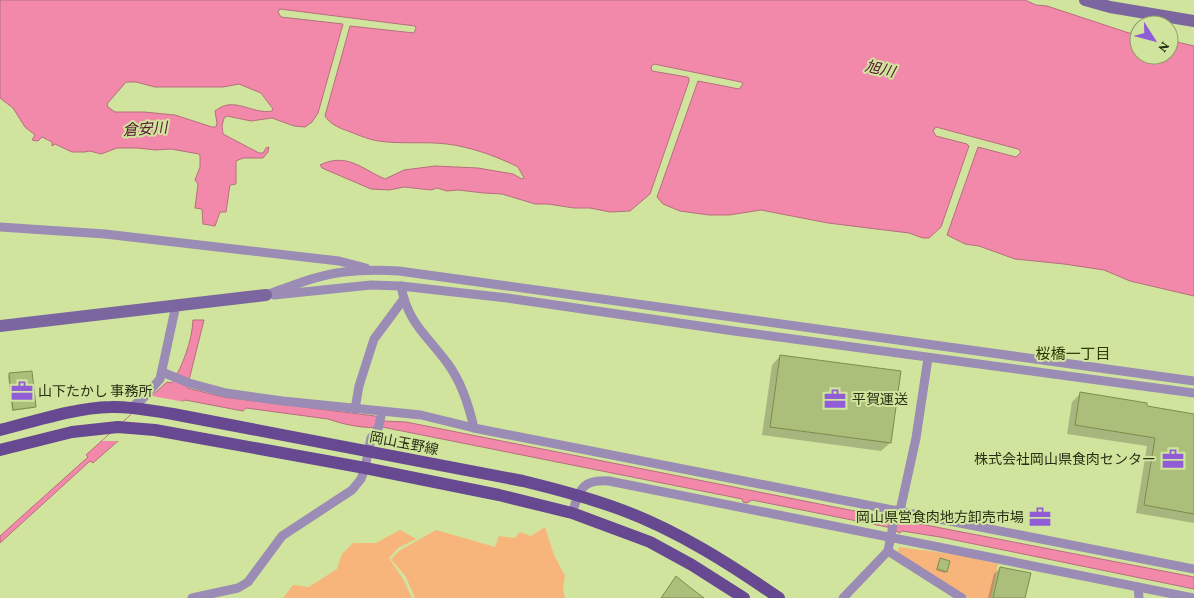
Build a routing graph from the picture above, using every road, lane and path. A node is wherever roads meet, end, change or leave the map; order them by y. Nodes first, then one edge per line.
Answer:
1 (1085, 0) edge
2 (1194, 21) edge
3 (0, 227) edge
4 (373, 270) junction
5 (401, 286) junction
6 (266, 295) junction
7 (404, 300) junction
8 (176, 305) junction
9 (0, 326) edge
10 (928, 358) junction
11 (162, 372) junction
12 (1194, 381) edge
13 (1194, 393) edge
14 (134, 408) junction
15 (355, 409) junction
16 (381, 414) junction
17 (474, 428) junction
18 (0, 430) edge
19 (0, 450) edge
20 (368, 451) junction
21 (365, 468) junction
22 (578, 495) junction
23 (897, 512) junction
24 (572, 513) junction
25 (891, 534) junction
26 (888, 551) junction
27 (1194, 569) edge
28 (1138, 587) junction
29 (192, 598) edge
30 (744, 598) edge
31 (779, 598) edge
32 (843, 598) edge
33 (962, 598) edge
34 (1139, 598) edge
35 (1193, 598) edge

1 - 2 street
3 - 4 street
4 - 6 street
4 - 12 street
5 - 6 street
5 - 7 street
5 - 10 street
6 - 8 street
7 - 15 street
7 - 17 street
8 - 9 street
8 - 11 street
10 - 13 street
10 - 23 street
11 - 14 street
11 - 15 street
14 - 18 main road, 岡山玉野線
14 - 20 main road, 岡山玉野線
15 - 16 street
16 - 17 street
16 - 20 street
17 - 23 street
19 - 21 main road
20 - 21 street
20 - 22 main road, 岡山玉野線
21 - 24 main road
21 - 29 street
22 - 24 street
22 - 25 street
22 - 31 main road, 岡山玉野線
23 - 25 street
23 - 27 street
24 - 30 main road
25 - 26 street
25 - 28 street
26 - 32 street
26 - 33 street
28 - 34 street
28 - 35 street

